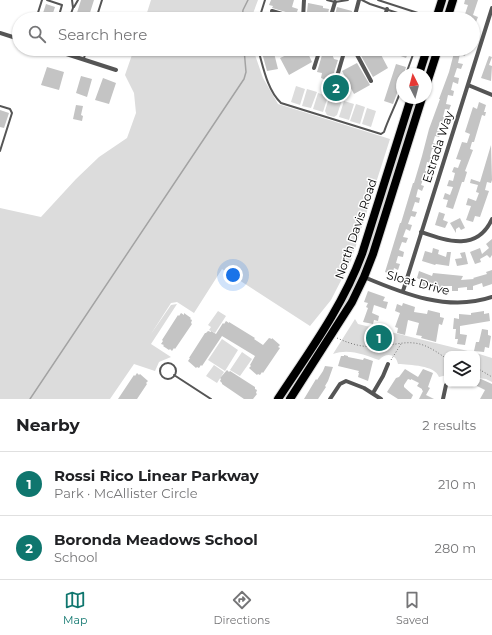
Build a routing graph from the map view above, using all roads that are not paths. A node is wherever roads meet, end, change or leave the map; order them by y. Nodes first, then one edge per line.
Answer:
1 (42, 0) edge
2 (47, 0) edge
3 (72, 0) edge
4 (78, 0) edge
5 (102, 0) edge
6 (265, 0) edge
7 (304, 0) edge
8 (327, 0) edge
9 (348, 0) edge
10 (359, 0) edge
11 (362, 0) edge
12 (378, 0) edge
13 (442, 0) edge
14 (454, 0) edge
15 (335, 2) junction
16 (73, 8) junction
17 (492, 8) edge
18 (388, 9) junction
19 (272, 11) dead end
20 (38, 12) edge
21 (60, 12) edge
22 (72, 12) edge
23 (98, 12) edge
24 (261, 12) edge
25 (275, 12) edge
26 (303, 12) edge
27 (332, 12) edge
28 (356, 12) edge
29 (387, 12) edge
30 (396, 12) edge
31 (415, 12) edge
32 (438, 12) edge
33 (450, 12) edge
34 (487, 26) junction
35 (492, 28) edge
36 (0, 33) edge
37 (12, 37) edge
38 (480, 48) edge
39 (73, 56) edge
40 (84, 56) edge
41 (260, 56) edge
42 (318, 56) edge
43 (342, 56) edge
44 (358, 56) edge
45 (412, 56) edge
46 (425, 56) edge
47 (436, 56) edge
48 (477, 56) edge
49 (83, 60) junction
50 (314, 68) dead end
51 (408, 68) edge
52 (421, 68) edge
53 (432, 68) edge
54 (116, 70) dead end
55 (338, 73) dead end
56 (371, 81) dead end
57 (468, 85) junction
58 (492, 95) edge
59 (396, 104) edge
60 (409, 104) edge
61 (420, 104) edge
62 (0, 106) edge
63 (0, 137) edge
64 (4, 138) junction
65 (0, 151) edge
66 (492, 219) edge
67 (421, 232) junction
68 (364, 277) junction
69 (403, 291) junction
70 (492, 297) edge
71 (388, 364) road end
72 (174, 375) junction
73 (446, 387) edge
74 (373, 393) junction
75 (211, 399) edge
76 (278, 399) edge
77 (290, 399) edge
78 (330, 399) edge
79 (381, 399) edge
80 (443, 399) edge

1 - 20 lane
2 - 21 lane
3 - 16 lane
4 - 16 lane
5 - 23 lane
6 - 24 lane
7 - 26 street
8 - 15 lane
9 - 15 lane
10 - 28 street
11 - 18 lane
12 - 31 lane
13 - 32 highway
14 - 33 highway
15 - 27 street
16 - 22 lane
17 - 34 street, Estrada Way
18 - 29 street
18 - 30 lane
19 - 25 street
34 - 35 street
34 - 38 street, Estrada Way
36 - 37 street
39 - 49 street
40 - 49 lane
41 - 59 lane
42 - 50 street
43 - 55 street
44 - 56 street
45 - 51 lane
46 - 52 highway
47 - 53 highway
48 - 57 street, Estrada Way
49 - 54 street
57 - 58 street
57 - 67 street, Estrada Way
60 - 76 highway, North Davis Road
61 - 68 highway, North Davis Road
62 - 64 lane
63 - 64 lane
64 - 65 lane
66 - 67 street
67 - 69 street, Estrada Way
68 - 69 street, Sloat Drive
68 - 77 highway, North Davis Road
69 - 70 street, Sloat Drive
71 - 74 street
72 - 72 lane
72 - 75 lane
73 - 80 street
74 - 78 street
74 - 79 street

